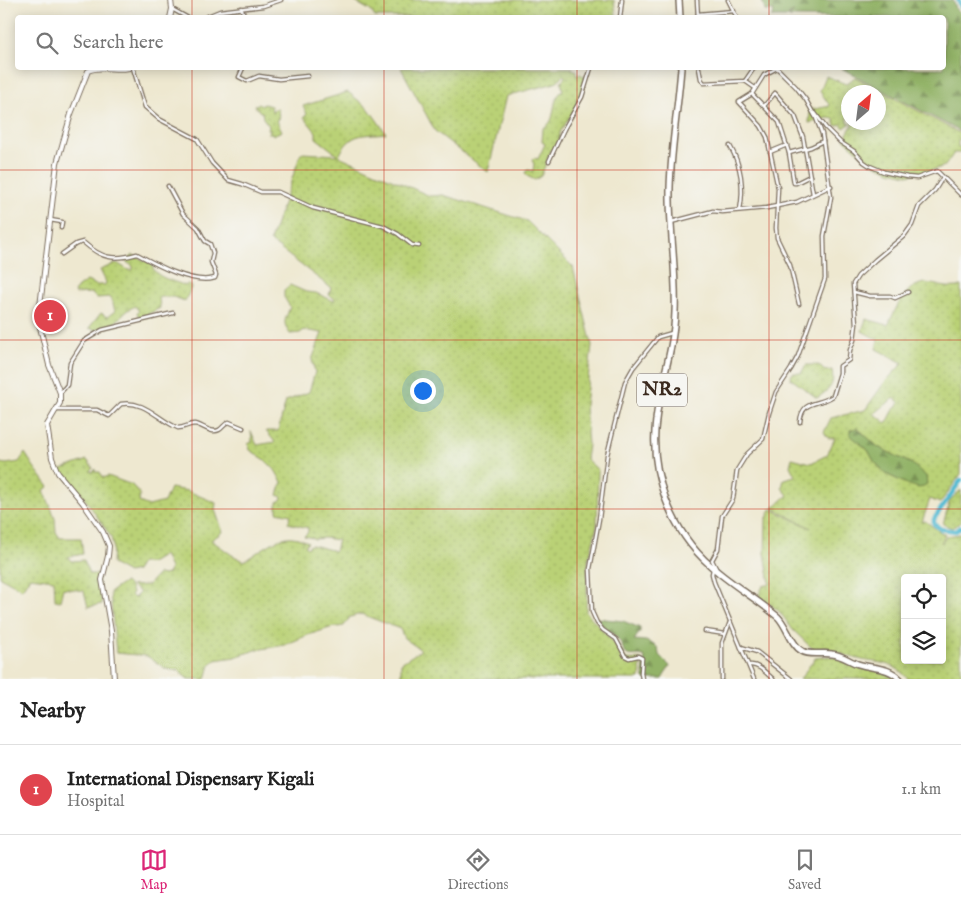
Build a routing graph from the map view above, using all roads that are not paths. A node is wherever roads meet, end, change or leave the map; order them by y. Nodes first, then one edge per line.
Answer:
1 (172, 0) edge
2 (281, 0) edge
3 (622, 0) edge
4 (679, 0) edge
5 (697, 0) edge
6 (728, 0) edge
7 (241, 8) junction
8 (172, 9) junction
9 (734, 11) junction
10 (171, 15) edge
11 (183, 15) edge
12 (210, 15) edge
13 (244, 15) edge
14 (620, 15) edge
15 (680, 15) edge
16 (698, 15) edge
17 (705, 15) edge
18 (736, 15) edge
19 (92, 70) edge
20 (135, 70) edge
21 (242, 70) edge
22 (590, 70) edge
23 (681, 70) edge
24 (699, 70) edge
25 (753, 70) edge
26 (773, 70) edge
27 (779, 70) edge
28 (308, 76) dead end
29 (745, 81) junction
30 (755, 88) junction
31 (752, 94) junction
32 (764, 106) junction
33 (812, 110) junction
34 (823, 140) junction
35 (787, 145) junction
36 (730, 146) dead end
37 (805, 149) junction
38 (770, 152) junction
39 (789, 153) junction
40 (549, 161) dead end
41 (810, 176) junction
42 (943, 177) junction
43 (168, 186) dead end
44 (831, 186) junction
45 (814, 194) junction
46 (961, 194) edge
47 (776, 207) junction
48 (740, 210) junction
49 (50, 220) junction
50 (671, 222) junction
51 (61, 228) dead end
52 (419, 246) dead end
53 (62, 254) dead end
54 (854, 292) junction
55 (908, 292) dead end
56 (799, 304) dead end
57 (174, 313) dead end
58 (674, 333) junction
59 (60, 393) junction
60 (56, 410) junction
61 (800, 422) dead end
62 (243, 428) dead end
63 (715, 569) junction
64 (731, 622) junction
65 (704, 631) dead end
66 (725, 634) junction
67 (741, 647) junction
68 (750, 665) junction
69 (114, 679) edge
70 (642, 679) edge
71 (722, 679) edge
72 (754, 679) edge
73 (773, 679) edge
74 (791, 679) edge
75 (900, 679) edge

1 - 8 main road
2 - 7 street
3 - 14 street
4 - 15 highway
5 - 16 street
6 - 9 street
7 - 12 street
7 - 13 street
8 - 10 main road
8 - 11 street
9 - 17 street
9 - 18 street
19 - 49 main road
20 - 52 street
21 - 28 street
22 - 40 street
23 - 50 highway, NR2
24 - 29 street
25 - 29 street
26 - 30 street
27 - 33 street
29 - 30 street
30 - 31 street
31 - 32 street
31 - 38 street
32 - 35 street
32 - 37 street
33 - 34 street
33 - 42 street
34 - 37 street
34 - 44 street
35 - 38 street
35 - 39 street
36 - 48 street
37 - 39 street
37 - 41 street
38 - 47 street
39 - 41 street
41 - 45 street
42 - 46 street
42 - 54 street
43 - 53 street
44 - 45 street
44 - 63 street
45 - 47 street
47 - 48 street
47 - 56 street
48 - 50 street
49 - 51 street
49 - 59 main road
50 - 58 highway, NR2
54 - 55 street
54 - 61 street
57 - 59 street
58 - 63 highway, NR2
58 - 70 street
59 - 60 main road
60 - 62 street
60 - 69 main road
63 - 64 street
63 - 75 highway, NR2
64 - 66 street
64 - 67 street
65 - 66 street
66 - 71 street
67 - 68 street
67 - 74 street
68 - 72 street
68 - 73 street

